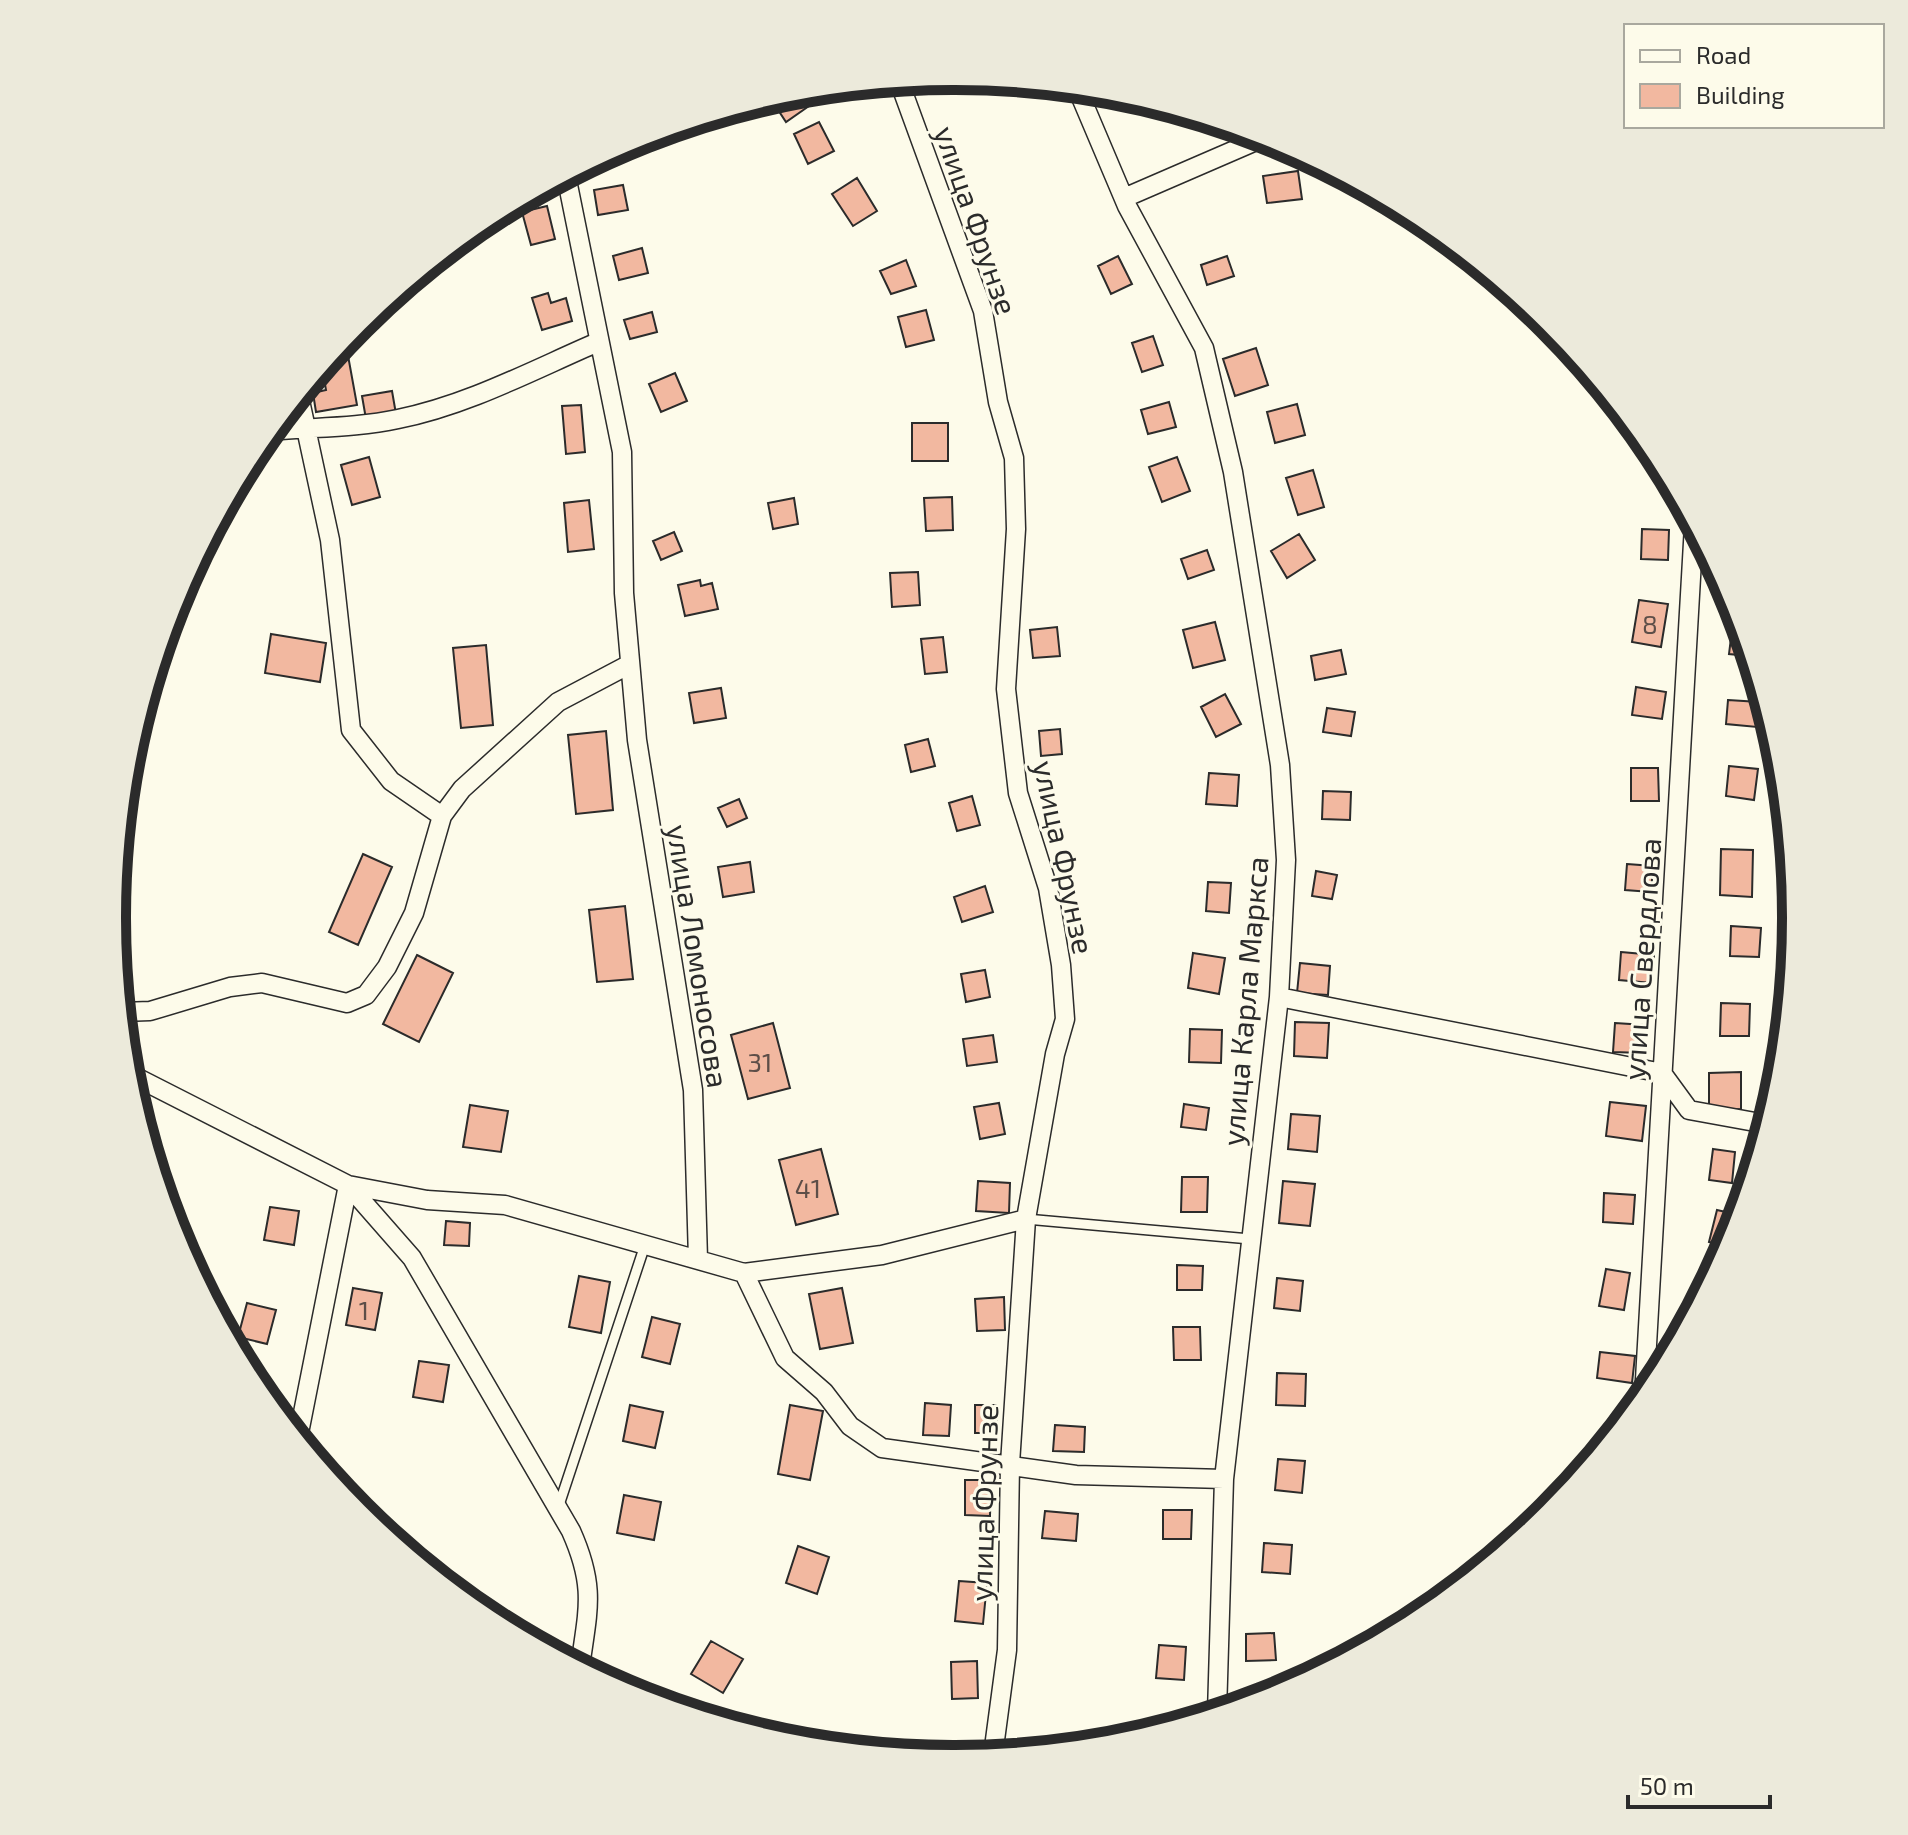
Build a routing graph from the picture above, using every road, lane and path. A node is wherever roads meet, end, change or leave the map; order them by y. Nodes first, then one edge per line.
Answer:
1 (903, 92) edge
2 (1082, 100) edge
3 (1248, 144) edge
4 (568, 186) edge
5 (1124, 198) junction
6 (598, 342) junction
7 (302, 410) edge
8 (305, 428) junction
9 (287, 430) edge
10 (1693, 546) edge
11 (630, 664) junction
12 (442, 816) junction
13 (1279, 997) junction
14 (132, 1012) edge
15 (1662, 1073) junction
16 (142, 1080) edge
17 (1755, 1122) edge
18 (348, 1185) junction
19 (1026, 1219) junction
20 (1250, 1239) junction
21 (645, 1245) junction
22 (698, 1259) junction
23 (744, 1273) junction
24 (1645, 1372) edge
25 (301, 1424) edge
26 (1010, 1464) junction
27 (1224, 1479) junction
28 (558, 1508) junction
29 (581, 1656) edge
30 (1217, 1702) edge
31 (995, 1743) edge

1 - 19 street, улица Фрунзе
2 - 5 street, улица Карла Маркса
3 - 5 street
4 - 6 street, улица Ломоносова
5 - 13 street, улица Карла Маркса
6 - 8 street
6 - 11 street, улица Ломоносова
7 - 8 street
8 - 9 street
8 - 12 street
10 - 15 street, улица Свердлова
11 - 12 street
11 - 22 street, улица Ломоносова
12 - 14 street
13 - 15 street
13 - 20 street, улица Карла Маркса
15 - 17 street
15 - 24 street, улица Свердлова
16 - 18 street
18 - 21 street
18 - 25 street
18 - 28 street
19 - 20 lane
19 - 23 street
19 - 26 street, улица Фрунзе
20 - 27 street, улица Карла Маркса
21 - 22 street
21 - 28 lane
22 - 23 street
23 - 26 street
26 - 27 street
26 - 31 street, улица Фрунзе
27 - 30 street, улица Карла Маркса
28 - 29 street

